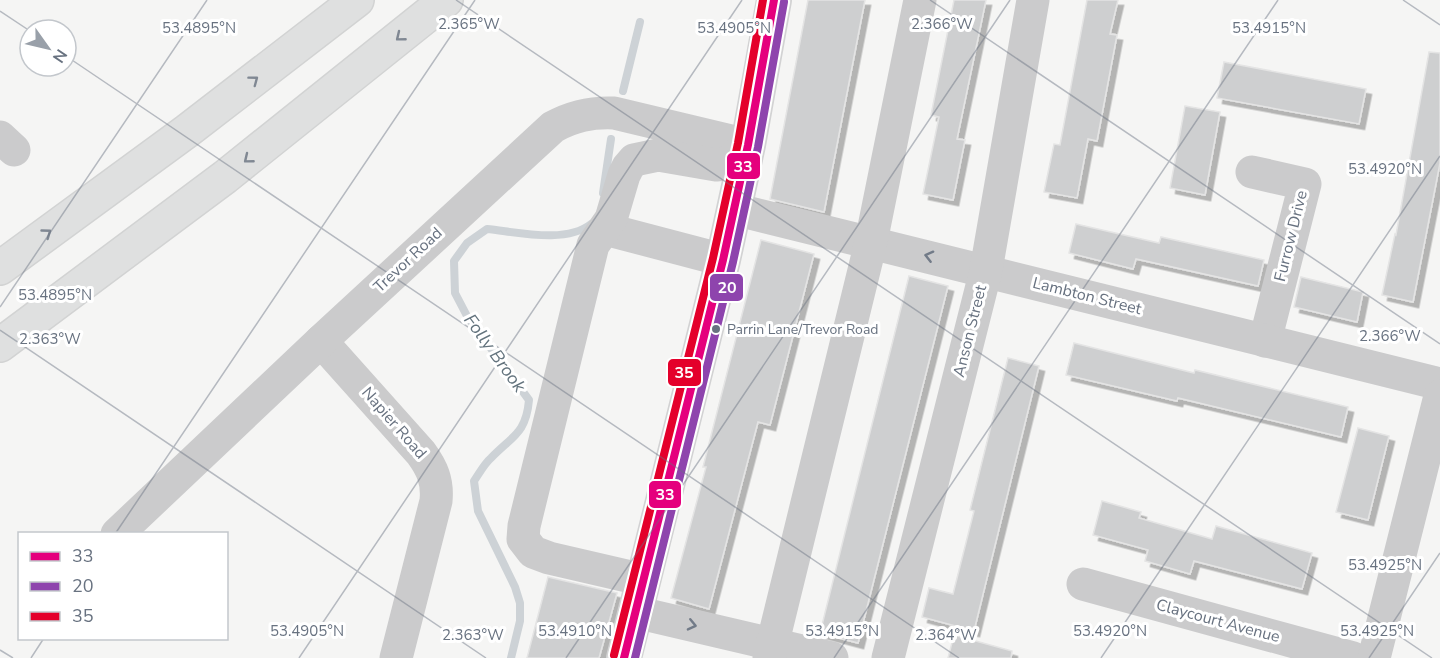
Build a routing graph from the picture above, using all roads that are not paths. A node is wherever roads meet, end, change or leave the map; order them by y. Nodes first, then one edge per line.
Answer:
1 (357, 0) edge
2 (446, 0) edge
3 (774, 0) edge
4 (920, 0) edge
5 (1033, 0) edge
6 (748, 145) junction
7 (1252, 172) dead end
8 (734, 208) junction
9 (605, 229) junction
10 (871, 242) junction
11 (723, 260) junction
12 (0, 268) edge
13 (986, 270) junction
14 (1265, 340) junction
15 (321, 341) junction
16 (0, 345) edge
17 (1440, 384) edge
18 (1440, 396) edge
19 (119, 532) edge
20 (644, 580) junction
21 (1083, 584) dead end
22 (635, 612) junction
23 (771, 651) edge
24 (396, 658) edge
25 (624, 658) edge
26 (832, 658) edge
27 (888, 658) edge
28 (1353, 658) edge
29 (1374, 658) edge

12 -> 1 main road
2 -> 16 main road
3 - 6 main road
4 - 10 street
5 - 13 street, Anson Street
6 - 8 main road
6 - 9 street
6 - 15 street, Trevor Road
7 - 14 street, Furrow Drive
8 - 10 street, Lambton Street
8 - 11 main road
9 - 11 street
9 - 20 street
13 -> 10 street, Lambton Street
10 - 23 street
11 - 20 main road
13 - 14 street, Lambton Street
13 - 27 street, Anson Street
14 - 17 street, Lambton Street
15 - 19 street, Trevor Road
15 - 24 street, Napier Road
18 - 29 street
20 - 22 main road
21 - 28 street, Claycourt Avenue
22 -> 23 street
22 - 25 main road
23 - 26 street

